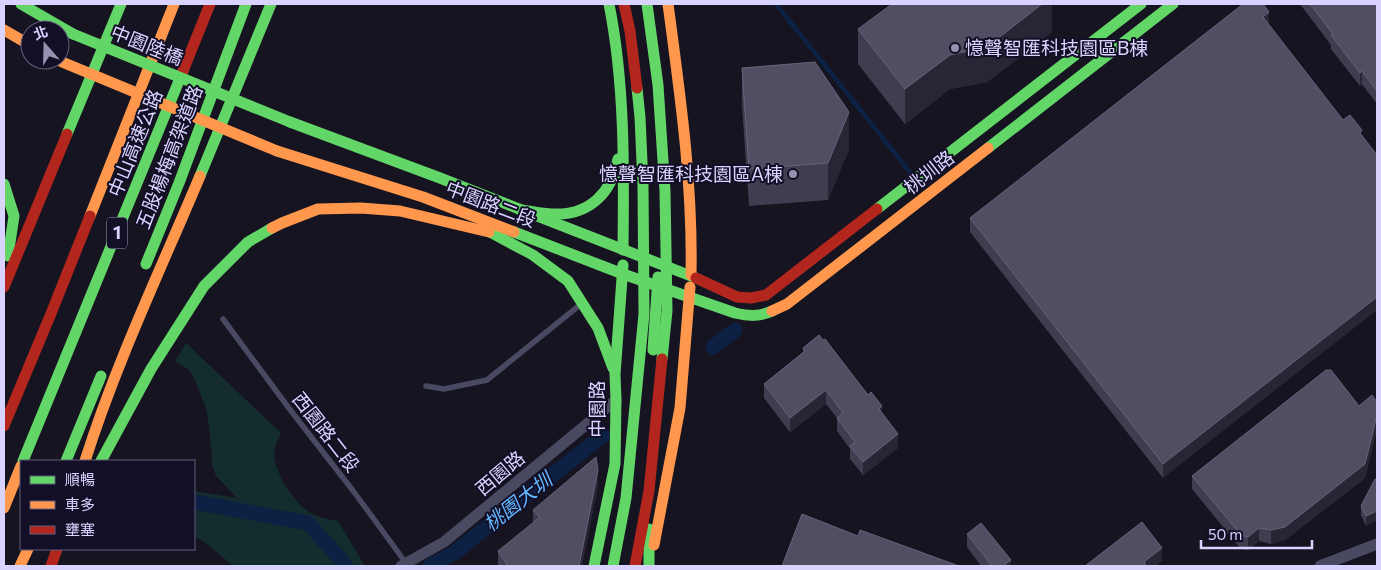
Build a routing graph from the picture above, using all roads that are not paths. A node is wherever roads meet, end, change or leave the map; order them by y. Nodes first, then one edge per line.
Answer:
1 (21, 4) edge
2 (121, 4) edge
3 (174, 4) edge
4 (210, 4) edge
5 (246, 4) edge
6 (271, 4) edge
7 (624, 4) edge
8 (635, 4) edge
9 (647, 4) edge
10 (668, 4) edge
11 (1142, 4) edge
12 (1173, 4) edge
13 (610, 6) edge
14 (4, 30) edge
15 (20, 39) edge
16 (70, 65) edge
17 (622, 119) junction
18 (290, 122) joint
19 (4, 184) edge
20 (453, 208) junction
21 (520, 210) junction
22 (489, 232) junction
23 (4, 234) edge
24 (623, 250) junction
25 (4, 252) edge
26 (659, 262) junction
27 (143, 272) dead end
28 (623, 274) junction
29 (691, 275) junction
30 (4, 283) edge
31 (657, 286) junction
32 (4, 287) edge
33 (690, 297) junction
34 (583, 303) junction
35 (223, 319) dead end
36 (106, 362) dead end
37 (615, 374) junction
38 (426, 386) dead end
39 (616, 400) junction
40 (4, 426) edge
41 (23, 460) edge
42 (66, 460) edge
43 (85, 460) edge
44 (102, 460) edge
45 (20, 468) edge
46 (4, 508) edge
47 (1377, 544) edge
48 (28, 550) edge
49 (57, 550) edge
50 (404, 565) edge
51 (20, 566) edge
52 (51, 566) edge
53 (594, 566) edge
54 (613, 566) edge
55 (635, 566) edge
56 (649, 566) edge
57 (1320, 566) edge

1 - 18 main road, 中園陸橋, bridge
2 - 32 main road, bridge
3 - 40 main road, 中山高速公路 / 1
4 - 41 main road, 中山高速公路 / 1
5 - 27 main road, 五股楊梅高架道路 / 1, bridge
6 - 43 main road
7 - 54 main road, bridge
8 - 26 main road
9 - 55 main road, bridge
10 - 29 main road
11 - 29 main road, 桃圳路
12 - 33 main road, 桃圳路
13 - 17 main road
14 - 15 main road
16 - 20 main road, 中園路二段, bridge
17 - 21 main road
17 - 24 main road, 中園路
18 - 21 main road, 中園路二段
19 - 30 main road
20 - 22 main road
20 - 28 main road, 中園路二段
21 - 24 main road, 中園路二段
22 - 34 main road
22 - 44 main road
23 - 25 lane
24 - 26 main road, 中園路二段
24 - 28 main road, 中園路
26 - 29 main road, 中園路二段
26 - 31 main road
28 - 31 main road, 中園路二段
28 - 37 main road, 中園路
29 - 33 main road
31 - 33 main road, 中園路二段
31 - 56 main road
33 - 56 main road
34 - 37 main road
34 - 38 lane
35 - 50 lane, 西園路二段
36 - 42 main road
37 - 39 main road, 中園路
39 - 50 street, 西園路
39 - 53 main road, 中園路
45 - 46 main road
47 - 57 street
48 - 51 main road
49 - 52 main road

